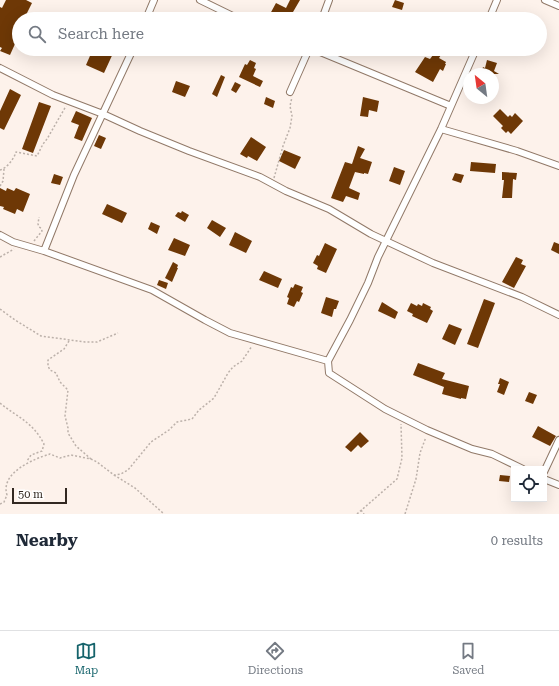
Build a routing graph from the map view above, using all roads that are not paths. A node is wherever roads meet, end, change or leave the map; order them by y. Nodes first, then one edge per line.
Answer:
1 (154, 0) edge
2 (200, 0) edge
3 (329, 0) edge
4 (496, 0) edge
5 (545, 0) edge
6 (559, 6) edge
7 (149, 12) edge
8 (225, 12) edge
9 (325, 12) edge
10 (492, 12) edge
11 (130, 56) edge
12 (306, 56) edge
13 (330, 56) edge
14 (473, 56) edge
15 (0, 68) edge
16 (290, 92) road end
17 (451, 106) junction
18 (103, 114) junction
19 (441, 129) junction
20 (559, 166) edge
21 (0, 235) edge
22 (387, 240) junction
23 (44, 251) junction
24 (559, 315) edge
25 (328, 361) junction
26 (559, 440) edge
27 (516, 466) edge
28 (547, 466) edge
29 (547, 480) edge
30 (559, 486) edge

1 - 7 street
2 - 8 street
3 - 9 street
4 - 10 street
5 - 6 street
11 - 18 street
12 - 16 street
13 - 17 street
14 - 17 street
15 - 18 street
17 - 19 street
18 - 22 street
18 - 23 street
19 - 20 street
19 - 22 street
21 - 23 street
22 - 24 street
22 - 25 street
23 - 25 street
25 - 27 street
26 - 28 street
29 - 30 street

